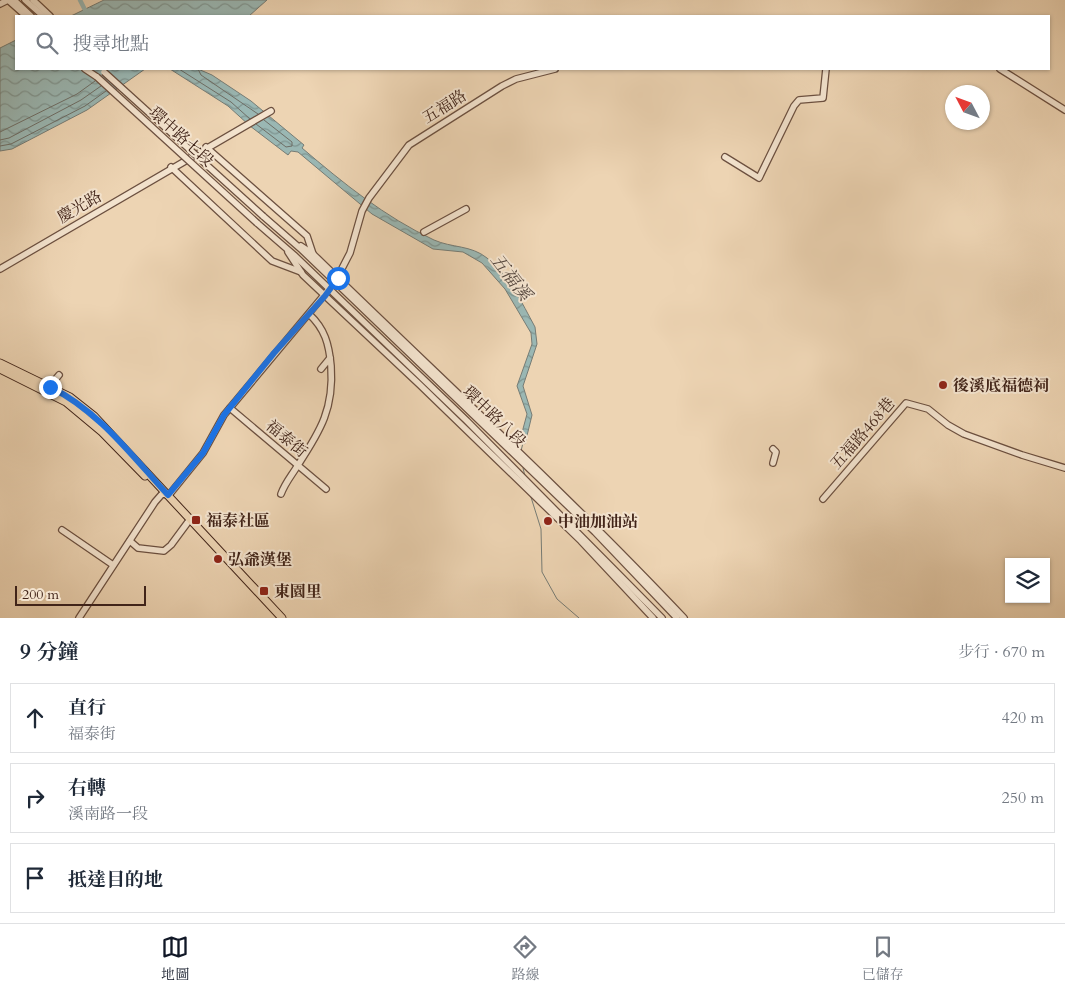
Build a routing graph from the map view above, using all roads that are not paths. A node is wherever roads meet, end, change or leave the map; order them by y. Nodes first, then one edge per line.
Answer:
1 (8, 0) edge
2 (14, 0) edge
3 (25, 0) edge
4 (33, 0) edge
5 (0, 4) edge
6 (25, 15) edge
7 (30, 15) edge
8 (42, 15) edge
9 (49, 15) edge
10 (87, 70) edge
11 (102, 70) edge
12 (551, 70) edge
13 (826, 70) edge
14 (1002, 70) edge
15 (1065, 110) edge
16 (271, 111) dead end
17 (206, 147) junction
18 (725, 157) dead end
19 (171, 168) junction
20 (466, 209) dead end
21 (263, 216) joint
22 (257, 224) joint
23 (424, 232) dead end
24 (290, 240) junction
25 (284, 246) junction
26 (313, 254) junction
27 (0, 269) edge
28 (301, 272) junction
29 (336, 280) junction
30 (330, 290) junction
31 (325, 296) junction
32 (309, 314) junction
33 (330, 358) junction
34 (0, 363) edge
35 (0, 369) edge
36 (322, 369) dead end
37 (59, 375) dead end
38 (46, 388) junction
39 (230, 408) junction
40 (773, 449) dead end
41 (773, 464) dead end
42 (298, 465) junction
43 (1065, 468) edge
44 (525, 482) junction
45 (326, 489) dead end
46 (165, 494) junction
47 (281, 494) dead end
48 (822, 499) dead end
49 (187, 519) junction
50 (595, 529) junction
51 (62, 530) dead end
52 (130, 541) junction
53 (584, 541) junction
54 (113, 565) junction
55 (79, 618) edge
56 (282, 618) edge
57 (653, 618) edge
58 (662, 618) edge
59 (677, 618) edge
60 (684, 618) edge

1 - 5 street
1 - 6 street
2 - 7 street
3 - 8 street
4 - 9 street
10 - 22 street, 環中路七段, bridge
11 - 21 street, 環中路七段, bridge
12 - 29 street, 五福路
13 - 18 street
14 - 15 street
16 - 17 street, 慶光路
17 - 19 street, 慶光路
17 - 26 street, 環中路八段
19 - 27 street, 慶光路
19 - 28 street, 環中路八段
20 - 23 street
21 - 24 street, 環中路八段
22 - 25 street, 環中路八段
24 - 26 street, 環中路八段
24 - 29 street, 環中路八段
25 - 28 street, 環中路八段
25 - 30 street, 環中路八段
26 - 29 street, 環中路八段
28 - 31 street, 環中路八段
29 - 30 street
29 - 50 street, 環中路八段
30 - 31 street
30 - 44 street, 環中路八段
31 - 32 street
31 - 44 street, 環中路八段
32 - 33 street
32 - 39 street
33 - 36 street
33 - 42 street
34 - 38 main road
35 - 38 main road
37 - 38 street
38 - 46 main road
39 - 42 street, 福泰街
39 - 46 street
40 - 41 street
42 - 45 street, 福泰街
42 - 47 street
43 - 48 street, 五福路468巷
44 - 53 street, 環中路八段
44 - 53 street, 環中路八段
46 - 49 main road
46 - 52 street
49 - 52 street
49 - 56 main road
50 - 53 street
50 - 59 street, 環中路八段
50 - 60 street, 環中路八段
51 - 54 street
52 - 54 street
53 - 57 street, 環中路八段
53 - 58 street, 環中路八段
54 - 55 street

